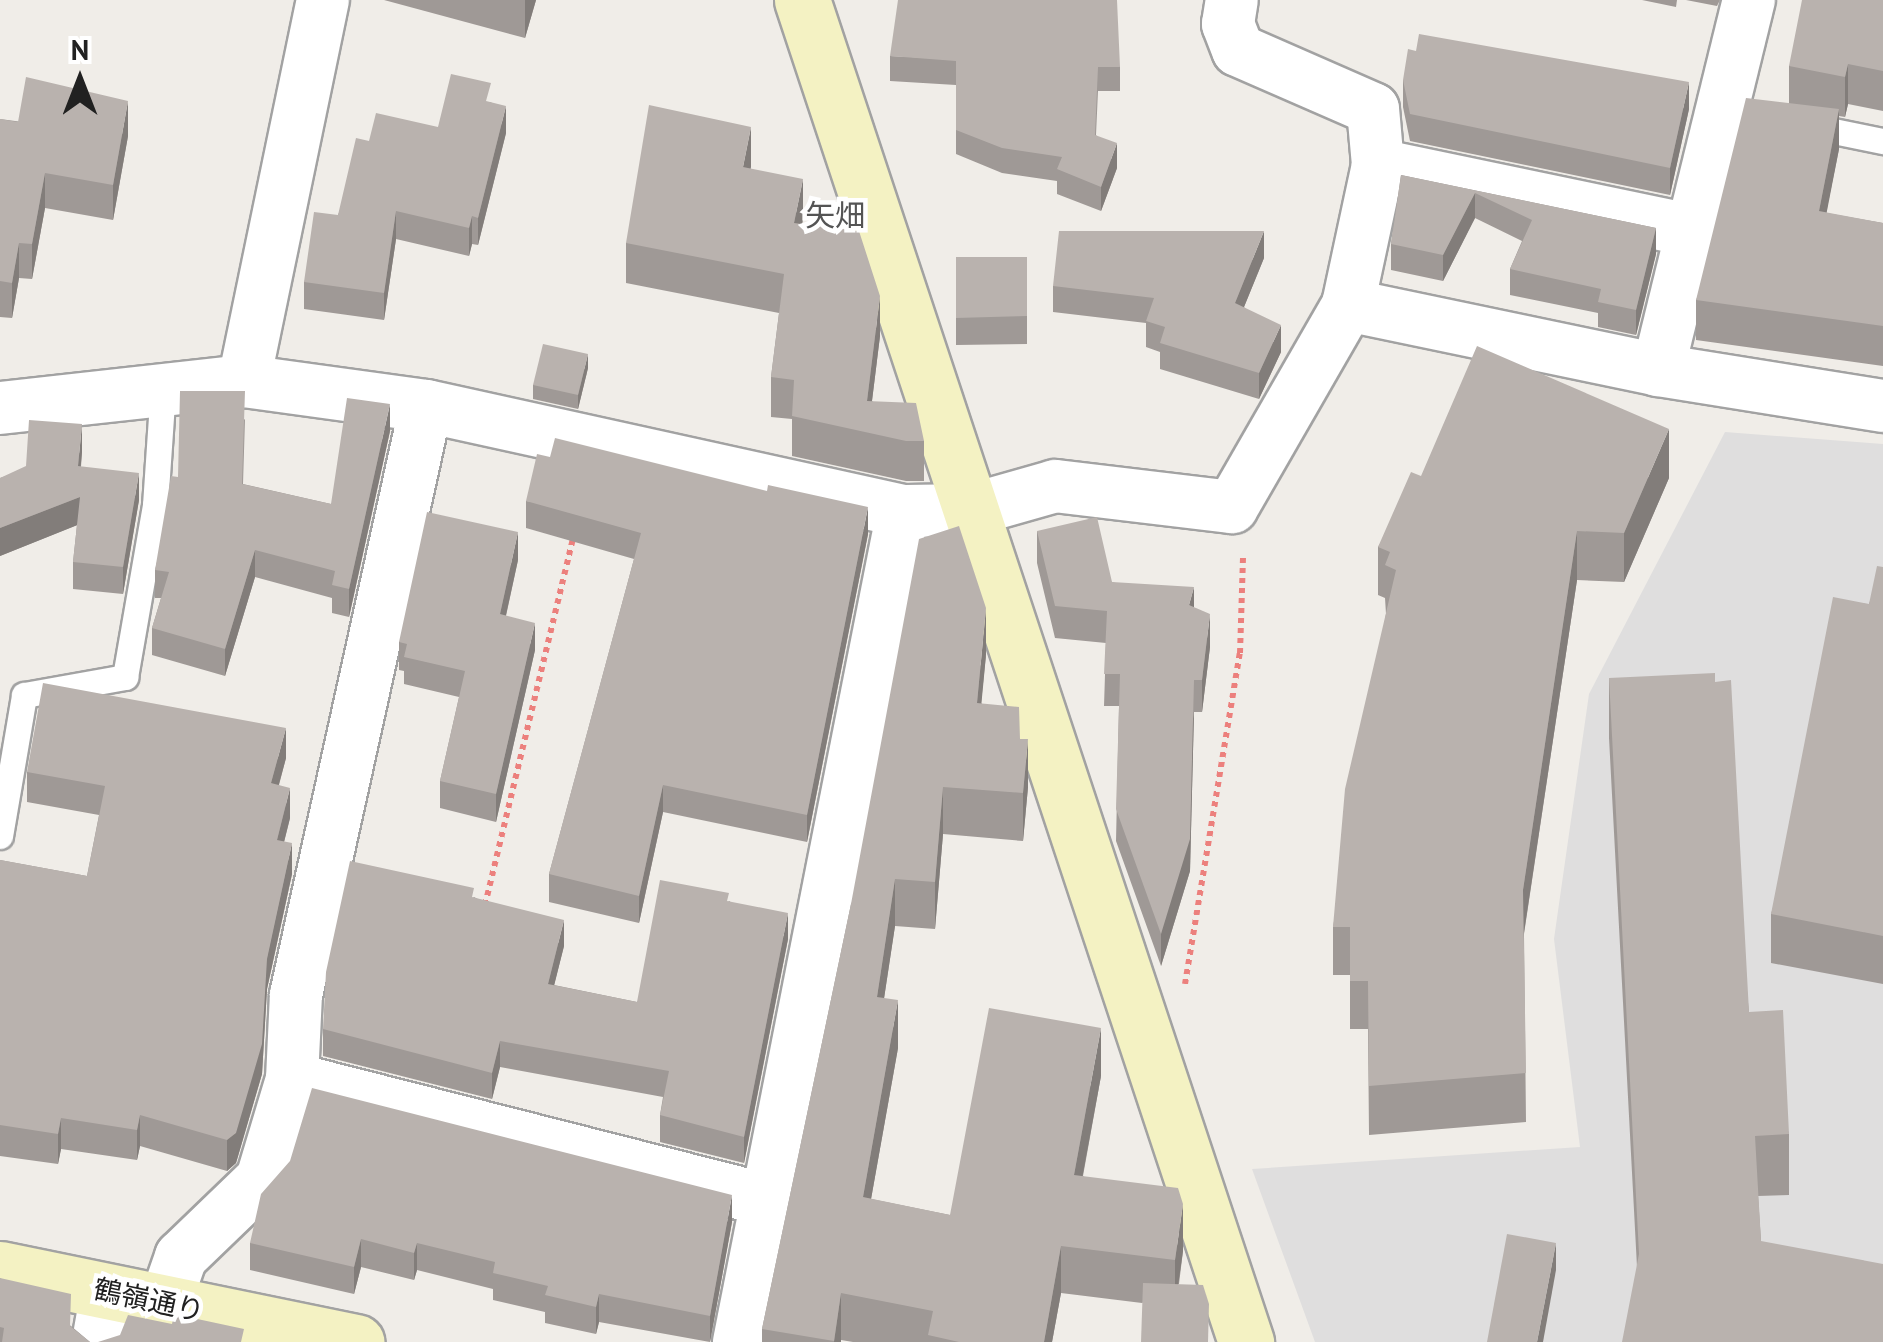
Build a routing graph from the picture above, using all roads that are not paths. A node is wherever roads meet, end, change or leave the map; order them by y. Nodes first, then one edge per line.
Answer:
1 (322, 0) edge
2 (802, 0) edge
3 (1232, 0) edge
4 (1749, 0) edge
5 (1751, 115) junction
6 (1883, 141) edge
7 (1378, 165) junction
8 (1690, 230) junction
9 (1348, 304) junction
10 (1658, 370) junction
11 (244, 381) junction
12 (162, 387) junction
13 (426, 406) junction
14 (1883, 406) edge
15 (0, 408) edge
16 (971, 510) junction
17 (903, 511) junction
18 (0, 836) edge
19 (292, 1079) junction
20 (767, 1200) junction
21 (0, 1269) edge
22 (165, 1304) junction
23 (102, 1317) edge
24 (357, 1342) edge
25 (739, 1342) edge
26 (1246, 1342) edge

1 - 11 street
2 - 16 street
3 - 7 street
4 - 5 street
5 - 6 lane
5 - 8 street
7 - 8 street
7 - 9 street
8 - 10 street
9 - 10 street
9 - 16 street
10 - 14 street
11 - 12 street
11 - 13 street
12 - 15 street
12 - 18 lane
13 - 17 street
13 - 19 street
16 - 17 street
16 - 26 street
17 - 20 street
19 - 20 street
19 - 22 street
20 - 25 street
21 - 23 street, 鶴嶺通り
22 - 23 street, 鶴嶺通り
22 - 24 street, 鶴嶺通り

